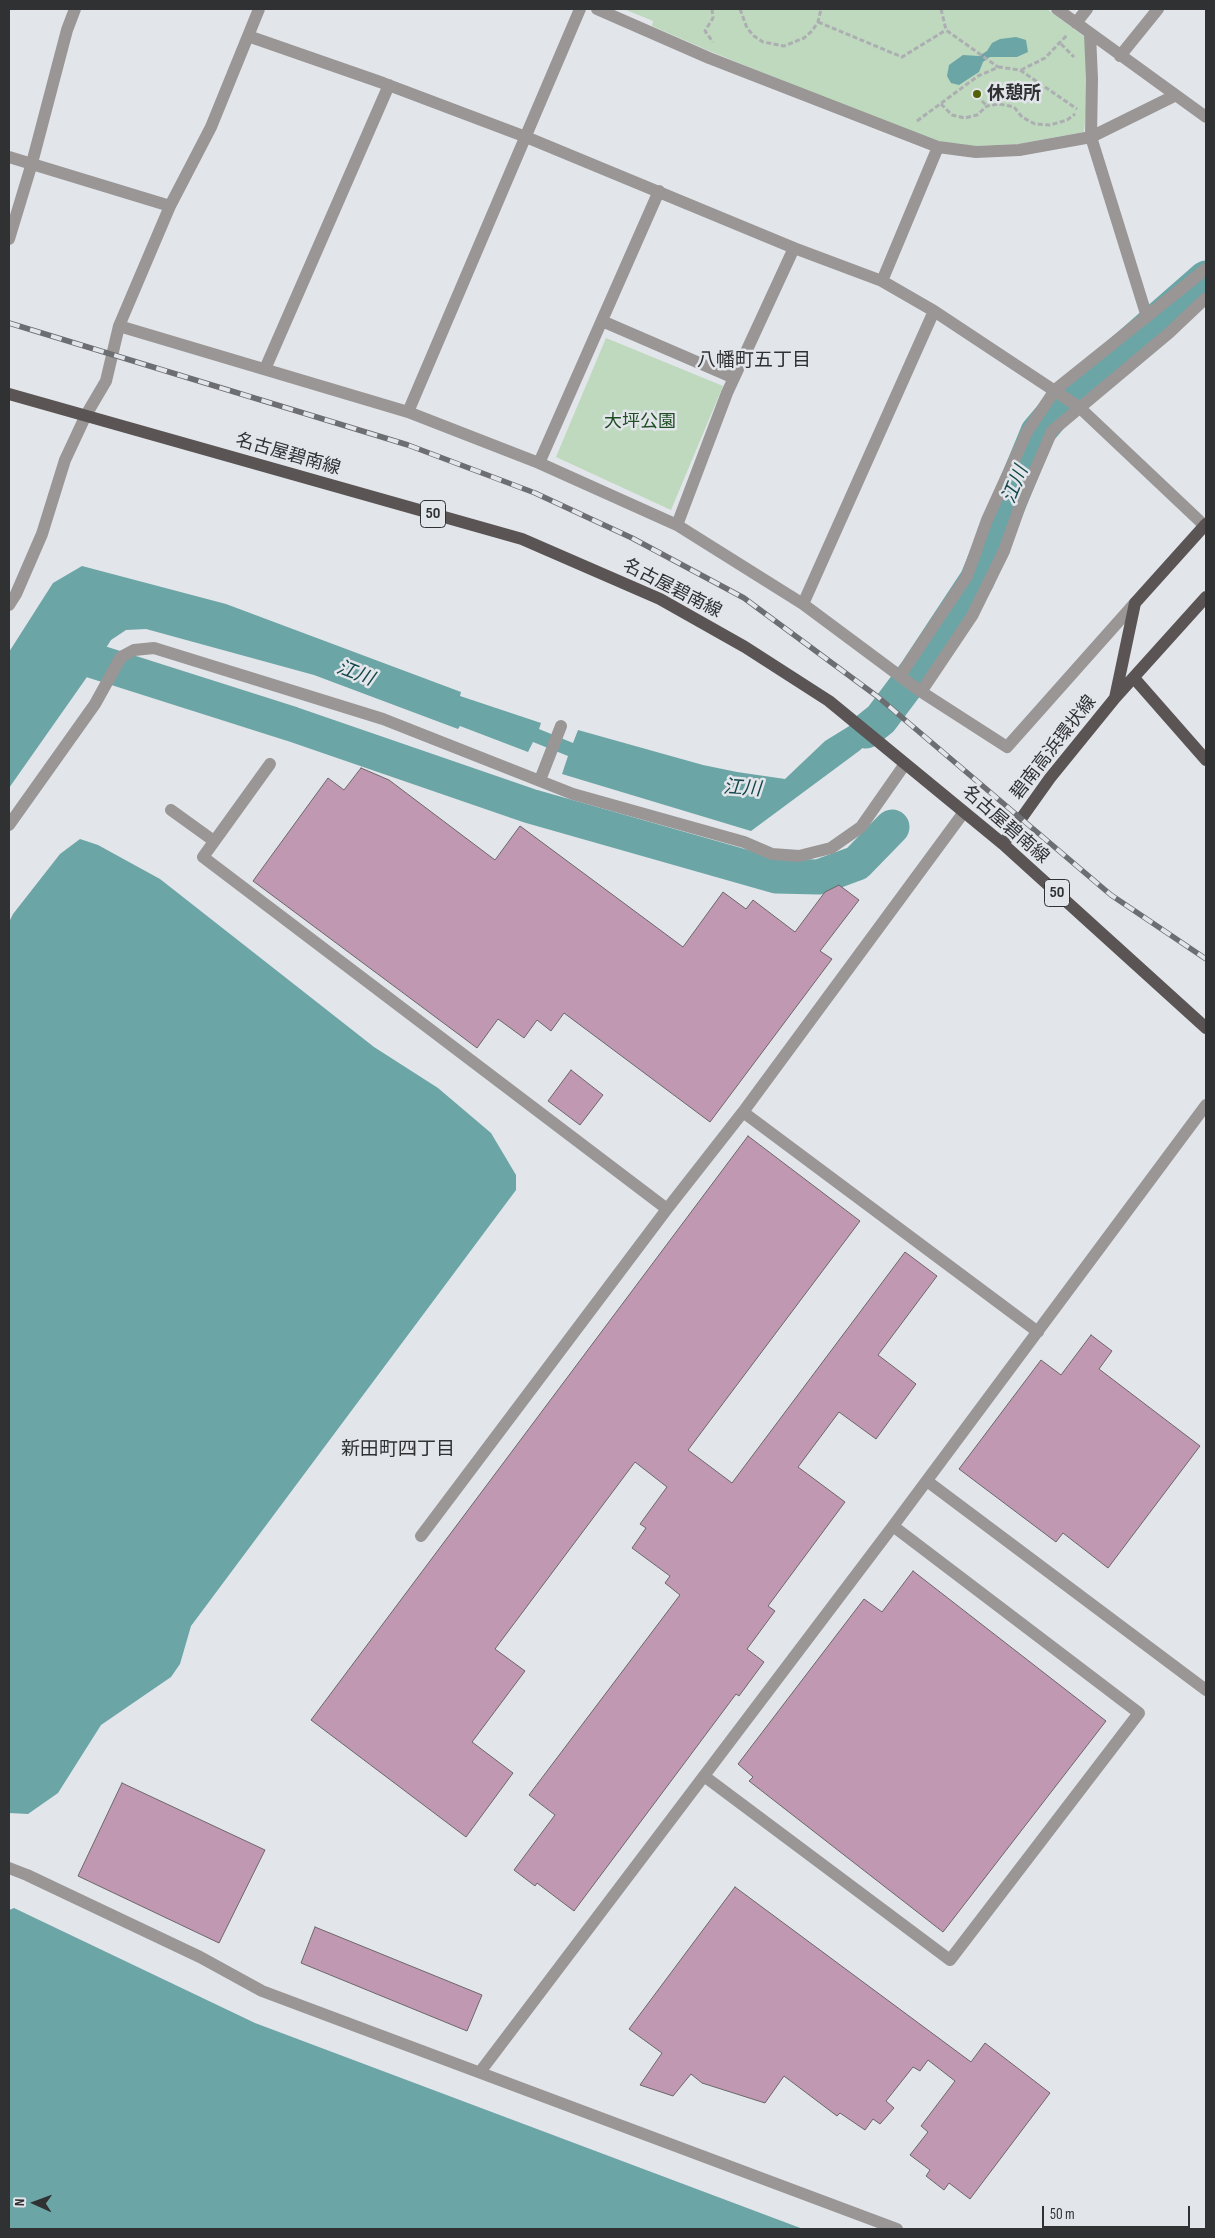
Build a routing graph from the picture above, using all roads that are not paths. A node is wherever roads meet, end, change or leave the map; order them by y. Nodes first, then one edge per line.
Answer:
1 (75, 9) edge
2 (259, 9) edge
3 (580, 9) edge
4 (597, 9) edge
5 (1057, 9) edge
6 (1087, 9) edge
7 (1158, 9) edge
8 (1076, 23) junction
9 (1090, 34) junction
10 (248, 36) junction
11 (1120, 56) junction
12 (389, 85) junction
13 (1174, 96) junction
14 (1205, 114) edge
15 (526, 137) junction
16 (1091, 137) junction
17 (938, 147) junction
18 (9, 157) edge
19 (32, 163) junction
20 (659, 192) junction
21 (170, 206) junction
22 (9, 239) edge
23 (794, 248) junction
24 (1206, 269) edge
25 (882, 281) junction
26 (1206, 298) edge
27 (934, 311) junction
28 (1147, 317) junction
29 (602, 321) junction
30 (119, 326) junction
31 (265, 369) junction
32 (734, 378) junction
33 (1055, 391) junction
34 (9, 394) edge
35 (1080, 407) junction
36 (408, 412) junction
37 (86, 415) junction
38 (540, 463) junction
39 (677, 525) junction
40 (1206, 526) edge
41 (1206, 597) edge
42 (1135, 603) junction
43 (803, 604) junction
44 (9, 605) edge
45 (900, 676) junction
46 (1134, 678) junction
47 (920, 692) junction
48 (1115, 698) junction
49 (561, 726) dead end
50 (1206, 760) edge
51 (905, 763) junction
52 (270, 764) dead end
53 (540, 779) junction
54 (171, 810) dead end
55 (964, 812) junction
56 (9, 825) edge
57 (214, 841) junction
58 (1003, 844) junction
59 (1206, 1028) edge
60 (1206, 1105) edge
61 (742, 1112) junction
62 (667, 1209) junction
63 (1038, 1332) junction
64 (927, 1481) junction
65 (894, 1526) junction
66 (421, 1536) dead end
67 (1206, 1690) edge
68 (704, 1776) junction
69 (9, 1868) edge
70 (480, 2072) junction
71 (897, 2229) edge

1 - 19 street
2 - 10 street
3 - 15 street
4 - 17 street
5 - 8 street
6 - 8 street
7 - 11 street
8 - 9 street
9 - 11 street
9 - 16 street
10 - 12 street
10 - 21 street
11 - 13 street
12 - 15 street
12 - 31 street
13 - 14 street
13 - 16 street
15 - 20 street
15 - 36 street
16 - 17 street
16 - 28 street
17 - 25 street
18 - 19 street
19 - 21 street
19 - 22 street
20 - 23 street
20 - 29 street
21 - 30 street
23 - 25 street
23 - 32 street
24 - 28 street
25 - 27 street
26 - 35 street
27 - 33 street
27 - 43 street
28 - 33 street
29 - 32 street
29 - 38 street
30 - 31 street
30 - 37 street
31 - 36 street
32 - 39 street
33 - 35 street
33 - 45 street
34 - 37 main road, 名古屋碧南線 / 50
35 - 40 street
35 - 47 street
36 - 38 street
37 - 44 street
37 - 51 main road, 名古屋碧南線 / 50
38 - 39 street
39 - 43 street
40 - 42 main road
41 - 46 main road, 碧南高浜環状線
42 - 47 street
42 - 48 main road, 碧南高浜環状線
43 - 45 street
45 - 47 street
46 - 48 main road, 碧南高浜環状線
46 - 50 main road
48 - 58 main road, 碧南高浜環状線
49 - 53 street
51 - 53 street
51 - 55 main road, 名古屋碧南線 / 50
52 - 57 street
53 - 56 street
54 - 57 street
55 - 58 main road, 名古屋碧南線 / 50
55 - 61 street
57 - 62 street
58 - 59 main road, 名古屋碧南線 / 50
60 - 63 street
61 - 62 street
61 - 63 street
62 - 66 street
63 - 64 street
64 - 65 street
64 - 67 street
65 - 68 street
65 - 68 street
68 - 70 street
69 - 70 street
70 - 71 street

